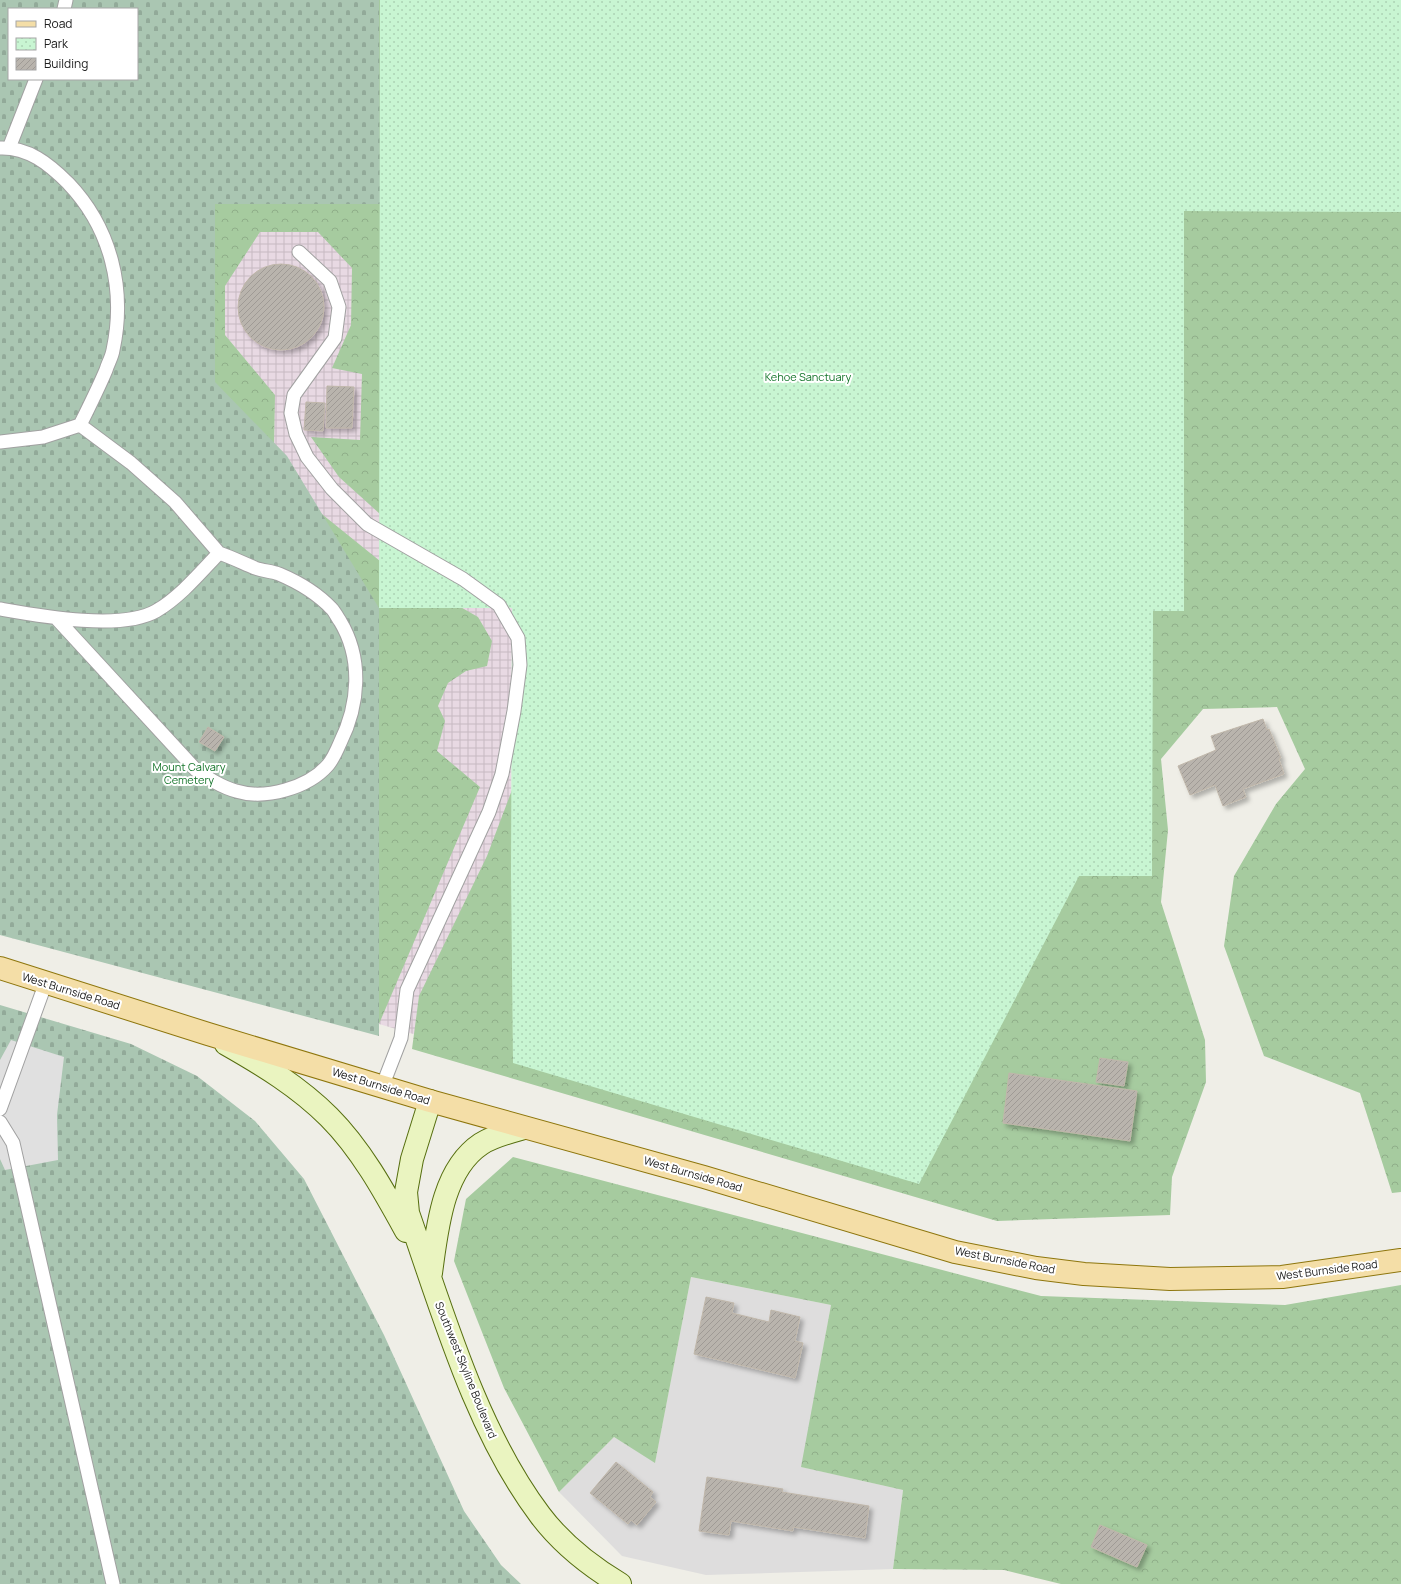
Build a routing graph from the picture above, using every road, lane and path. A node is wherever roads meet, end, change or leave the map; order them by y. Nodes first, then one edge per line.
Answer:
1 (36, 80) edge
2 (5, 148) edge
3 (299, 252) dead end
4 (80, 425) junction
5 (0, 442) edge
6 (219, 553) junction
7 (0, 609) edge
8 (57, 619) junction
9 (0, 968) edge
10 (46, 982) junction
11 (208, 1034) junction
12 (382, 1087) junction
13 (430, 1101) junction
14 (0, 1109) edge
15 (0, 1122) edge
16 (524, 1128) junction
17 (1401, 1260) edge
18 (430, 1276) junction
19 (113, 1584) edge
20 (620, 1584) edge

1 - 2 lane
2 - 4 lane
3 - 12 lane
4 - 5 lane
4 - 6 lane
6 - 8 lane
6 - 8 lane
7 - 8 lane
9 - 10 main road, West Burnside Road
10 - 11 main road, West Burnside Road
10 - 14 lane
11 - 12 main road, West Burnside Road
11 - 18 main road, Southwest Skyline Boulevard
12 - 13 main road, West Burnside Road
13 - 16 main road, West Burnside Road
13 - 18 main road, Southwest Skyline Boulevard
15 - 19 lane
16 - 17 main road, West Burnside Road
16 - 18 main road, Southwest Skyline Boulevard
18 - 20 main road, Southwest Skyline Boulevard

